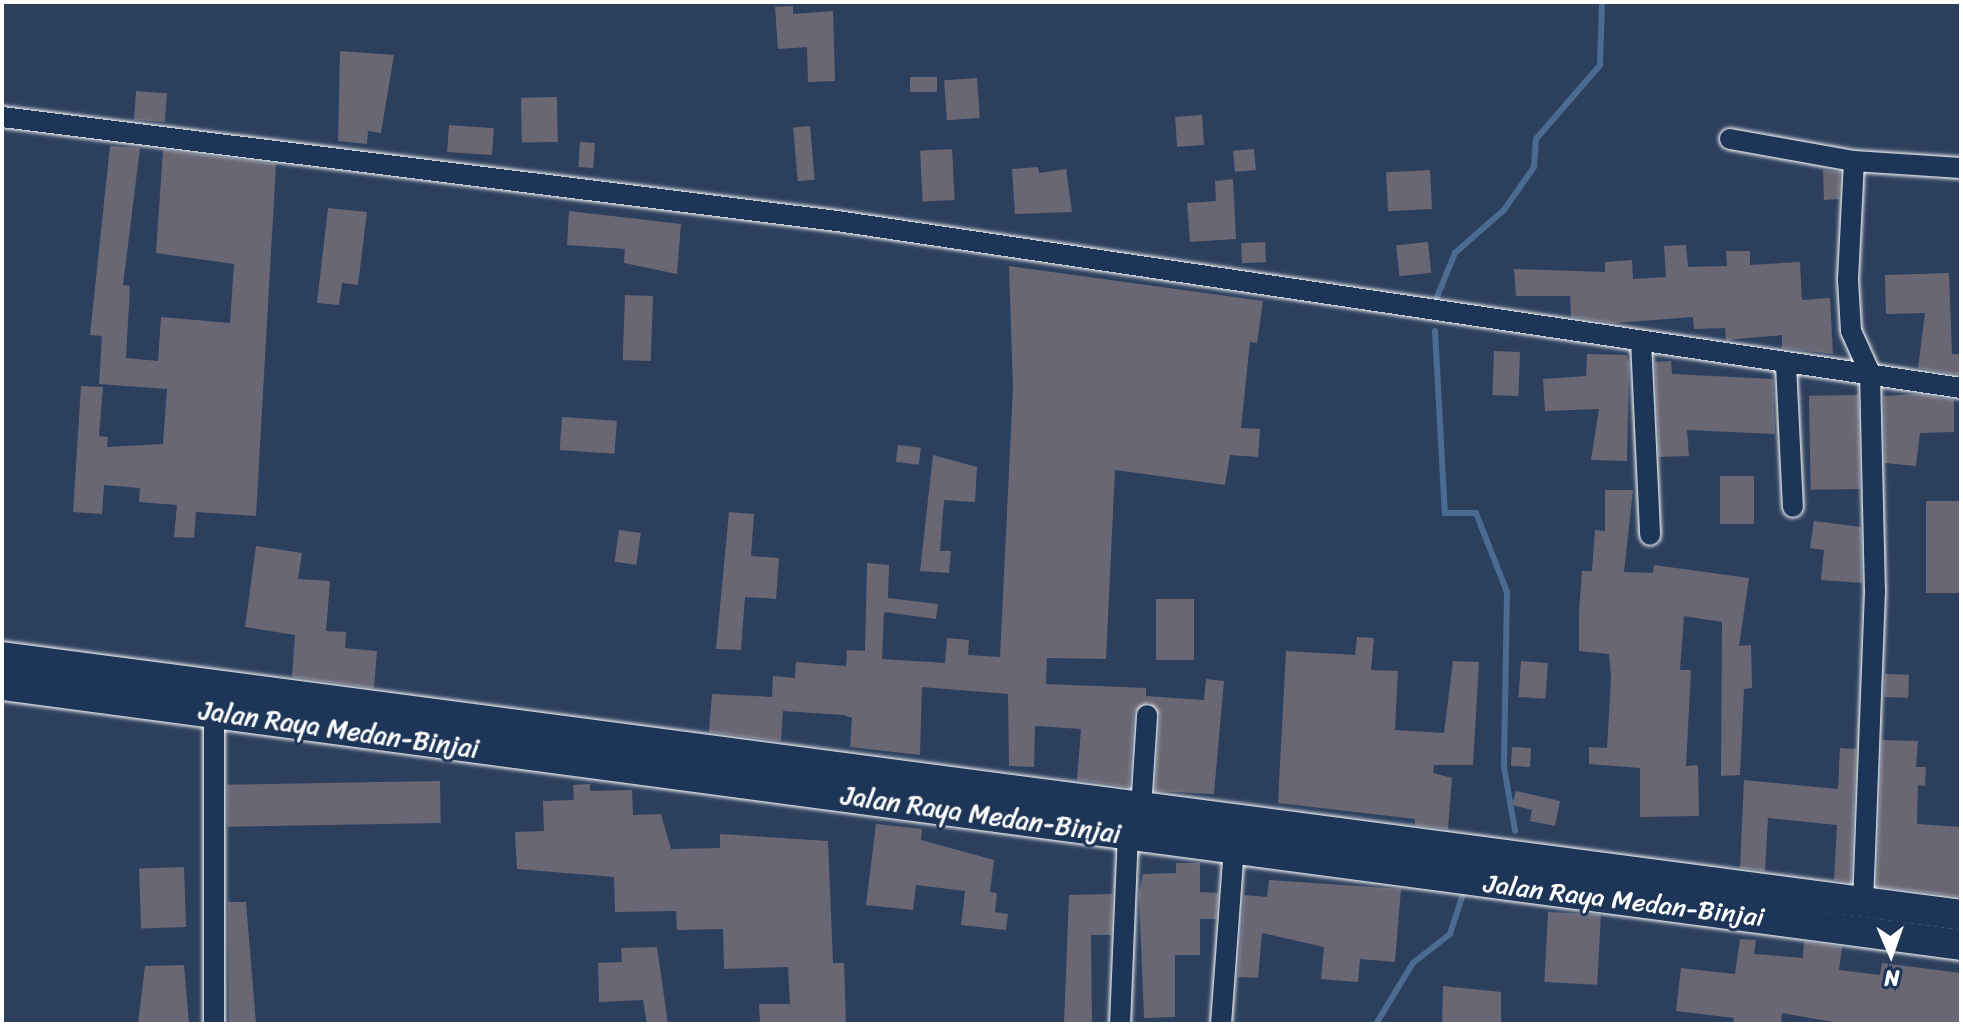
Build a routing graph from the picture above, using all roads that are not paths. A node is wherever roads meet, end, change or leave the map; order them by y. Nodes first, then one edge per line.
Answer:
1 (2, 117) edge
2 (1730, 139) dead end
3 (1854, 161) junction
4 (1961, 168) edge
5 (1641, 341) junction
6 (1786, 365) junction
7 (1870, 373) junction
8 (1961, 388) edge
9 (1793, 507) dead end
10 (1650, 535) dead end
11 (2, 657) edge
12 (2, 685) edge
13 (214, 712) junction
14 (1147, 715) dead end
15 (1135, 823) junction
16 (1234, 848) junction
17 (1863, 902) junction
18 (1961, 915) edge
19 (1961, 945) edge
20 (214, 1024) edge
21 (1120, 1024) edge
22 (1221, 1024) edge

1 - 5 street
2 - 3 street
3 - 4 street
3 - 7 street
5 - 6 street
5 - 10 street
6 - 7 street
6 - 9 street
7 - 8 street
7 - 17 street
11 - 15 main road, Jalan Raya Medan-Binjai
12 - 13 main road, Jalan Raya Medan-Binjai
13 - 15 main road, Jalan Raya Medan-Binjai
13 - 20 street
14 - 15 street
15 - 16 main road, Jalan Raya Medan-Binjai
15 - 17 main road, Jalan Raya Medan-Binjai
15 - 21 street
16 - 19 main road, Jalan Raya Medan-Binjai
16 - 22 street
17 - 18 main road, Jalan Raya Medan-Binjai

